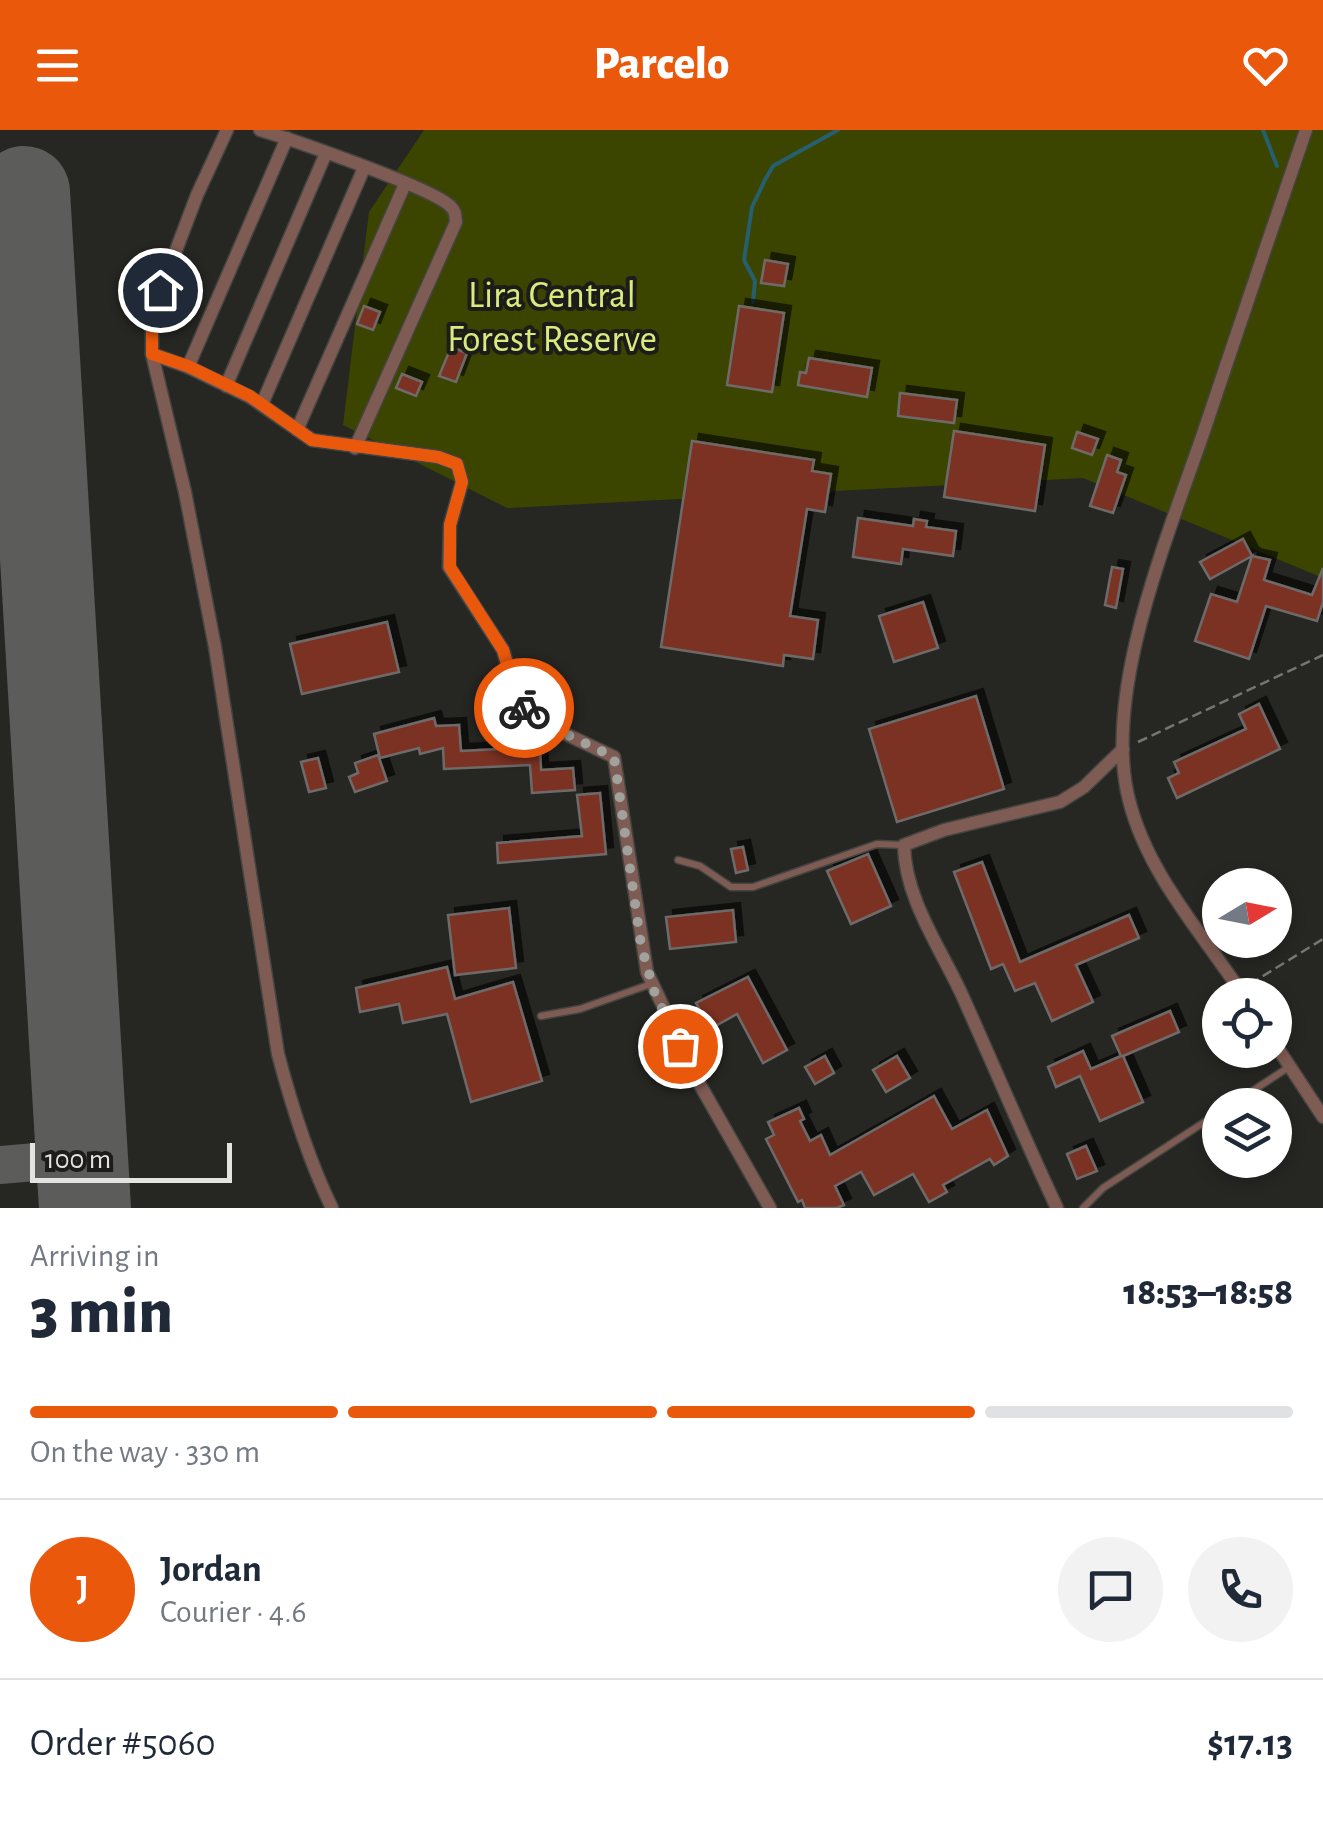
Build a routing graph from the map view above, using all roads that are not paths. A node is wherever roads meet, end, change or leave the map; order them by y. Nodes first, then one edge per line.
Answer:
1 (227, 130) edge
2 (260, 130) edge
3 (1306, 130) edge
4 (287, 138) junction
5 (326, 153) junction
6 (364, 168) junction
7 (405, 184) junction
8 (152, 354) junction
9 (188, 366) junction
10 (226, 386) junction
11 (262, 404) junction
12 (297, 430) junction
13 (355, 448) junction
14 (1122, 749) junction
15 (904, 845) junction
16 (678, 860) dead end
17 (1232, 978) edge
18 (652, 984) junction
19 (542, 1016) dead end
20 (1288, 1068) edge
21 (1291, 1068) edge
22 (1257, 1088) edge
23 (1323, 1117) edge
24 (1202, 1124) edge
25 (332, 1208) edge
26 (770, 1208) edge
27 (1057, 1208) edge
28 (1083, 1208) edge

1 - 8 street
2 - 4 street
3 - 14 street
4 - 5 street
4 - 9 street
5 - 6 street
5 - 10 street
6 - 7 street
6 - 11 street
7 - 12 street
7 - 13 street
8 - 9 street
8 - 25 street
9 - 10 street
10 - 11 street
11 - 12 street
12 - 13 street
13 - 18 street
14 - 15 street
14 - 17 street
15 - 16 lane
15 - 27 street
18 - 19 lane
18 - 26 street
20 - 22 lane
21 - 23 street
24 - 28 lane

